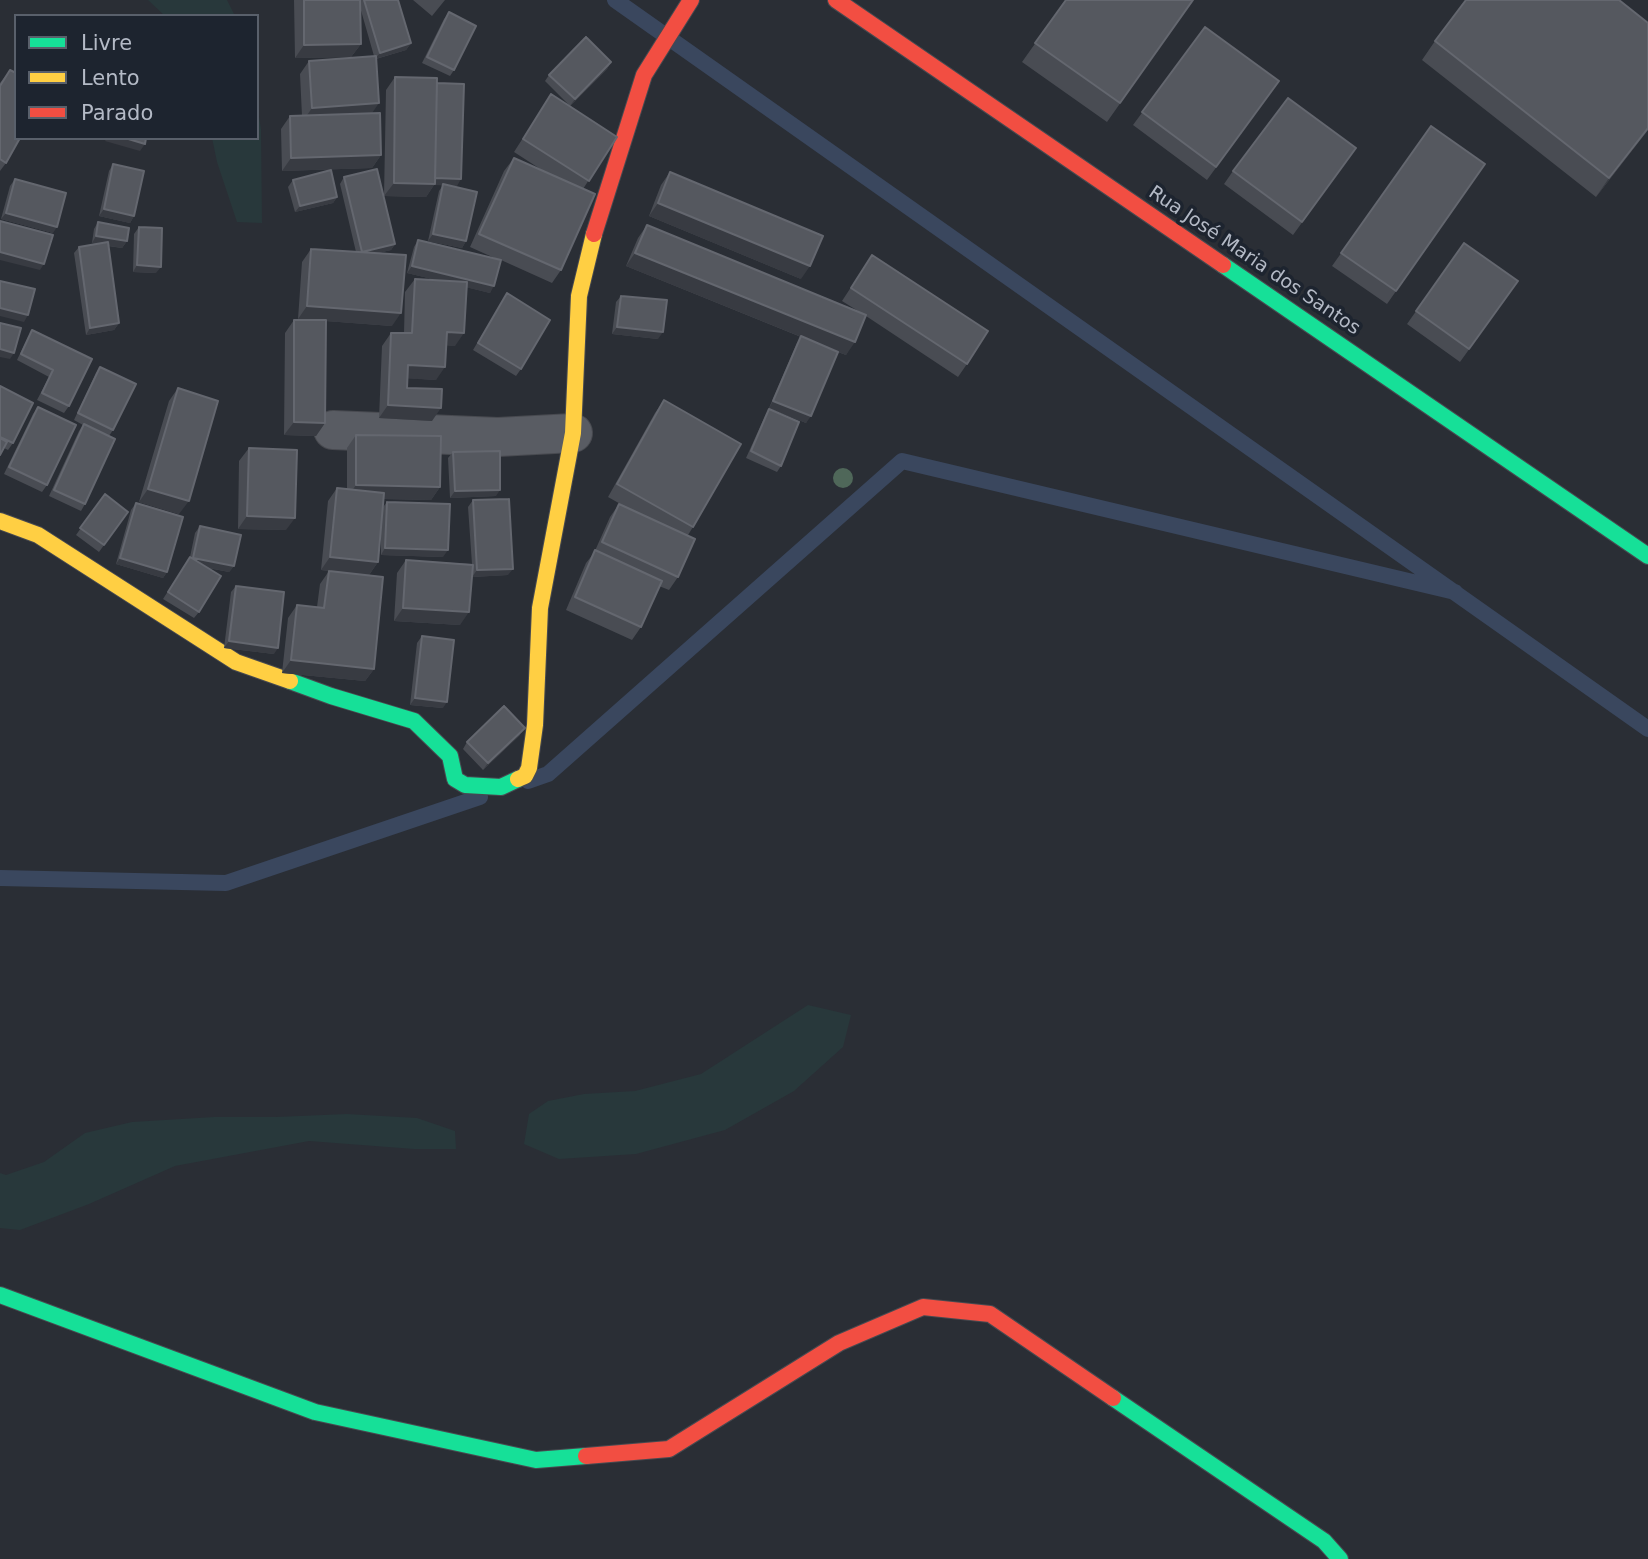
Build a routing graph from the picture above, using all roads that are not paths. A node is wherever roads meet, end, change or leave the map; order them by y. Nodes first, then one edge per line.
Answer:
1 (836, 0) edge
2 (689, 3) edge
3 (333, 430) dead end
4 (573, 433) junction
5 (0, 521) edge
6 (1648, 556) edge
7 (0, 1295) edge
8 (1340, 1559) edge

1 - 6 street, Rua José Maria dos Santos
2 - 4 street
3 - 4 street
4 - 5 street
7 - 8 street

